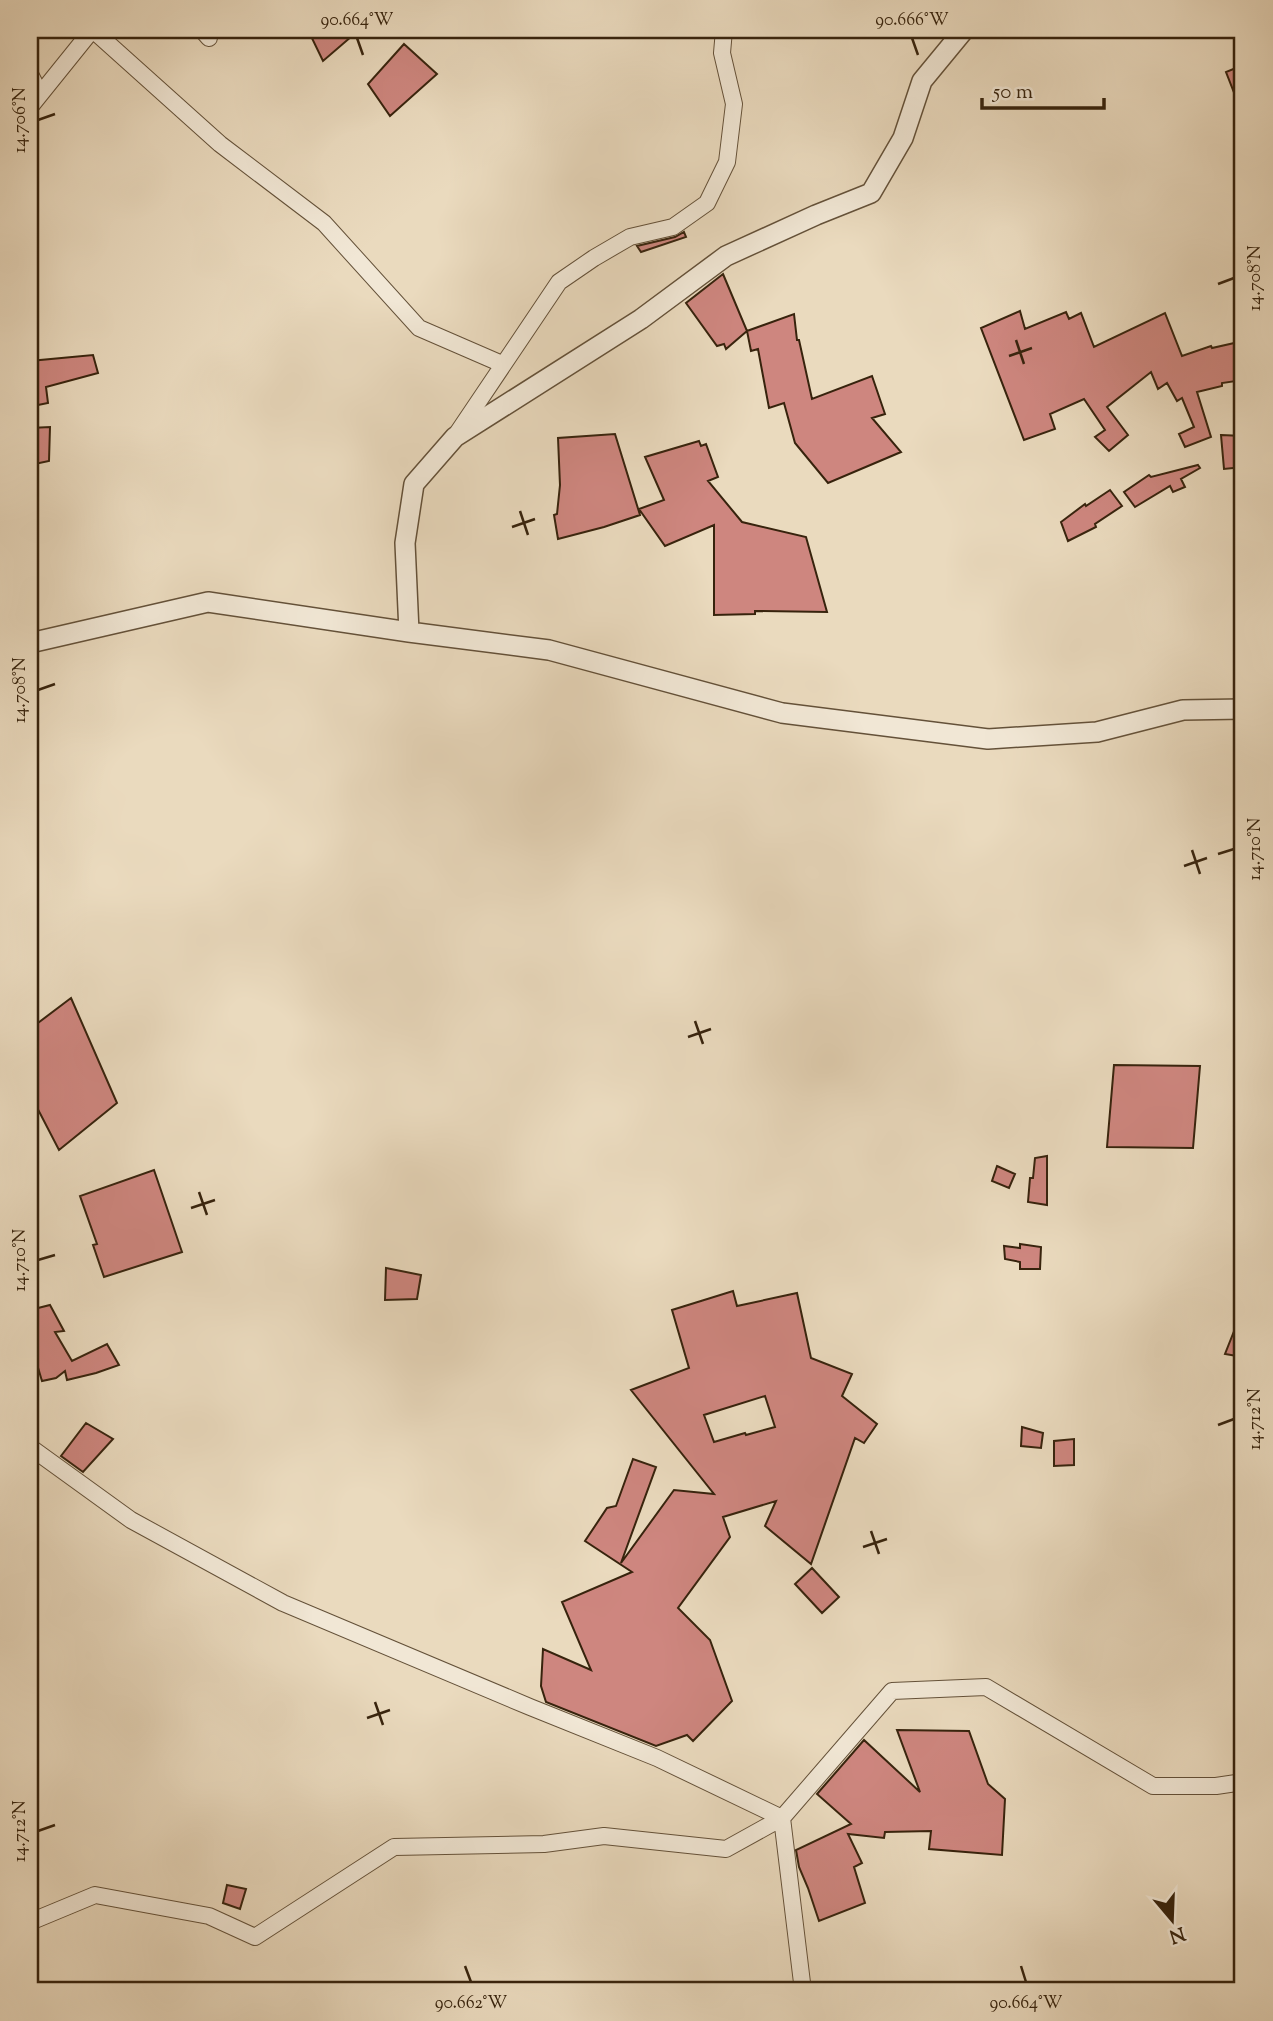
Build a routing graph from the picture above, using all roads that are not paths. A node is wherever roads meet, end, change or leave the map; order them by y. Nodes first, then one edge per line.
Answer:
1 (92, 30) edge
2 (724, 30) edge
3 (964, 30) edge
4 (30, 74) edge
5 (35, 101) edge
6 (502, 364) junction
7 (455, 438) junction
8 (409, 632) junction
9 (30, 643) edge
10 (1243, 709) edge
11 (30, 1447) edge
12 (1243, 1782) edge
13 (782, 1818) junction
14 (30, 1922) edge
15 (803, 1991) edge

1 - 5 street
1 - 6 street
2 - 6 street
3 - 7 street
4 - 5 street
6 - 7 street
7 - 8 street
8 - 9 street
8 - 10 street
11 - 13 street
12 - 13 street
13 - 14 street
13 - 15 street

